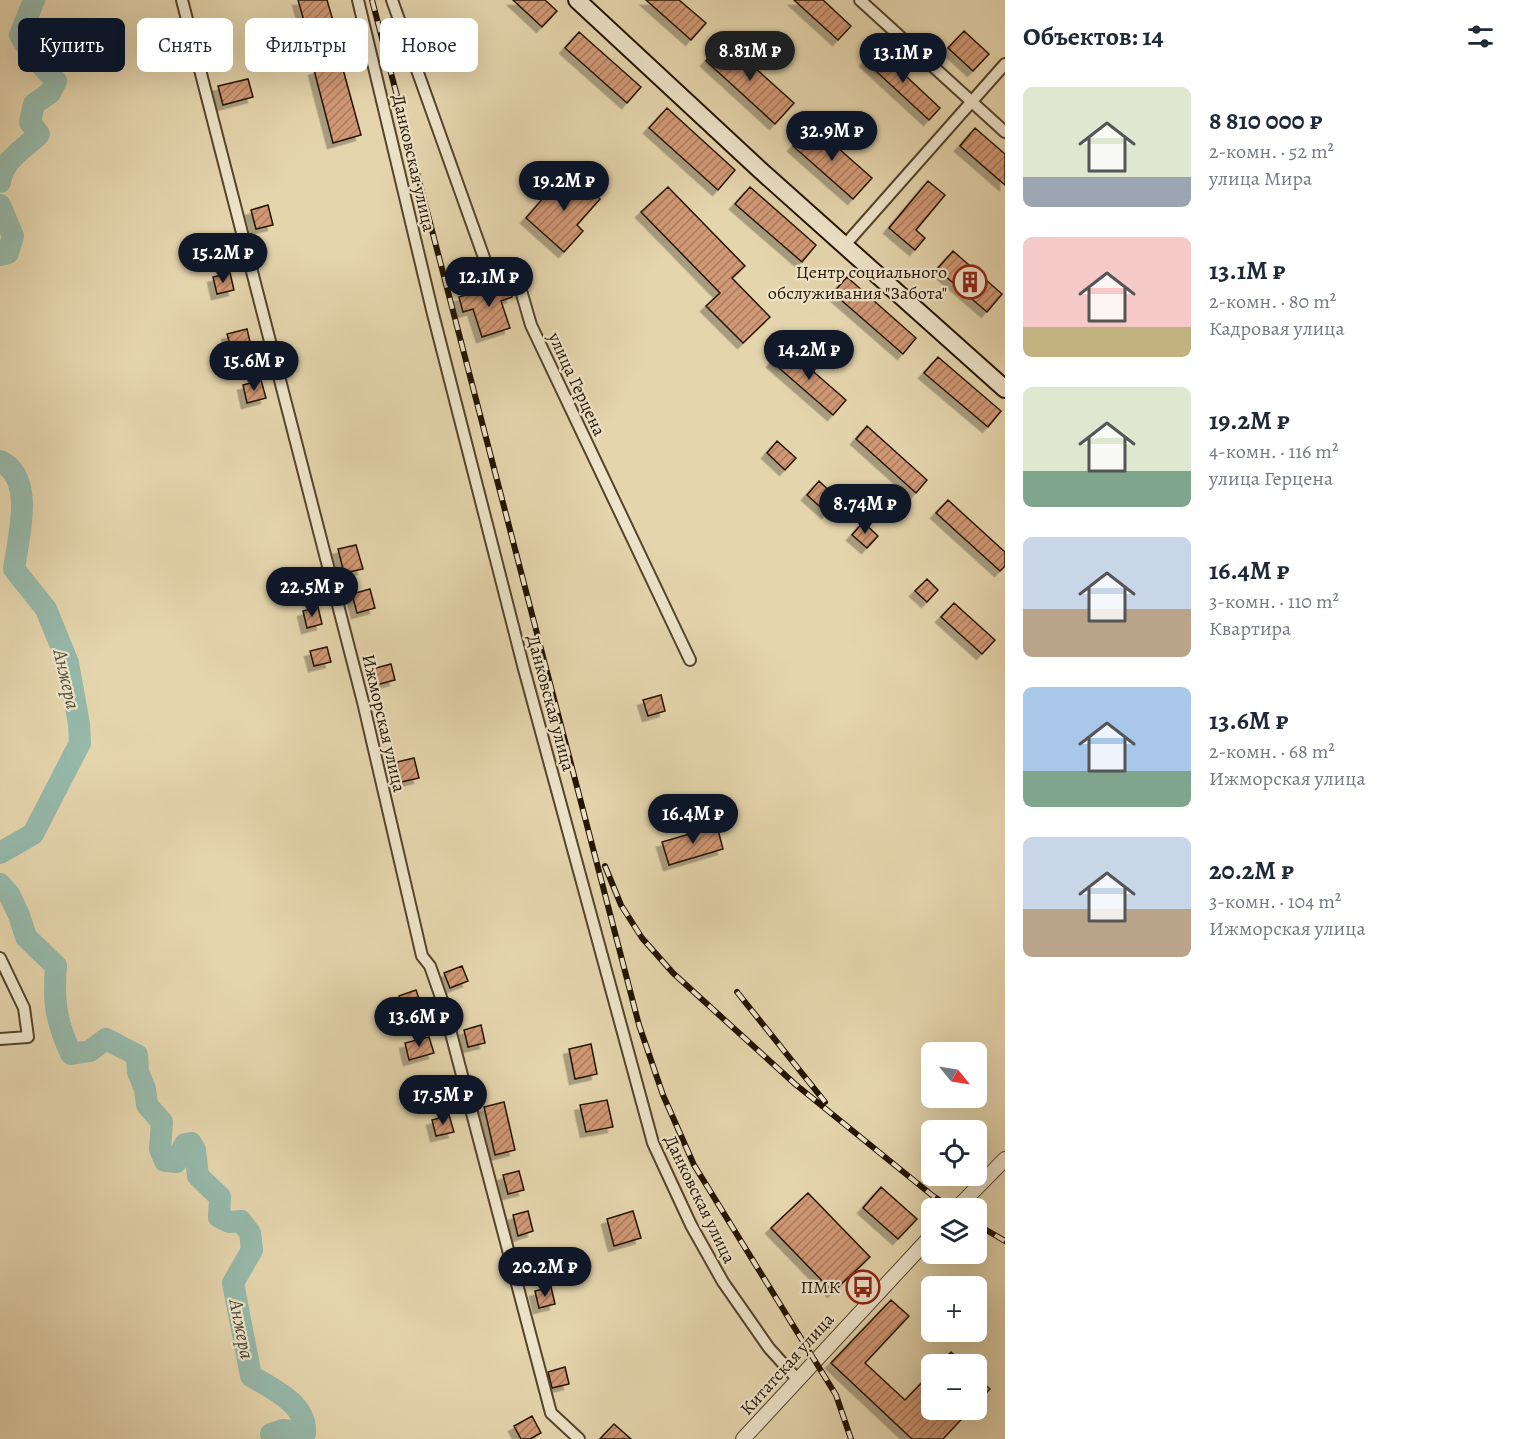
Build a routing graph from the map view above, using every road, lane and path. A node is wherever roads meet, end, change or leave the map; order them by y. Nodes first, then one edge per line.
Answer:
1 (182, 0) edge
2 (358, 0) edge
3 (392, 0) edge
4 (577, 0) edge
5 (860, 0) edge
6 (1005, 64) edge
7 (972, 102) junction
8 (1005, 132) edge
9 (844, 246) junction
10 (1005, 390) edge
11 (690, 660) dead end
12 (0, 958) edge
13 (0, 1039) edge
14 (1005, 1159) edge
15 (967, 1198) edge
16 (921, 1247) edge
17 (797, 1379) junction
18 (579, 1439) edge
19 (743, 1439) edge

1 - 18 street, Ижморская улица
2 - 17 street, Данковская улица
3 - 11 street, улица Герцена
4 - 9 main road
5 - 7 street
6 - 7 street
7 - 8 street
7 - 9 street
9 - 10 main road
12 - 13 street
14 - 15 street
16 - 17 street, Китатская улица
17 - 19 street, Китатская улица

